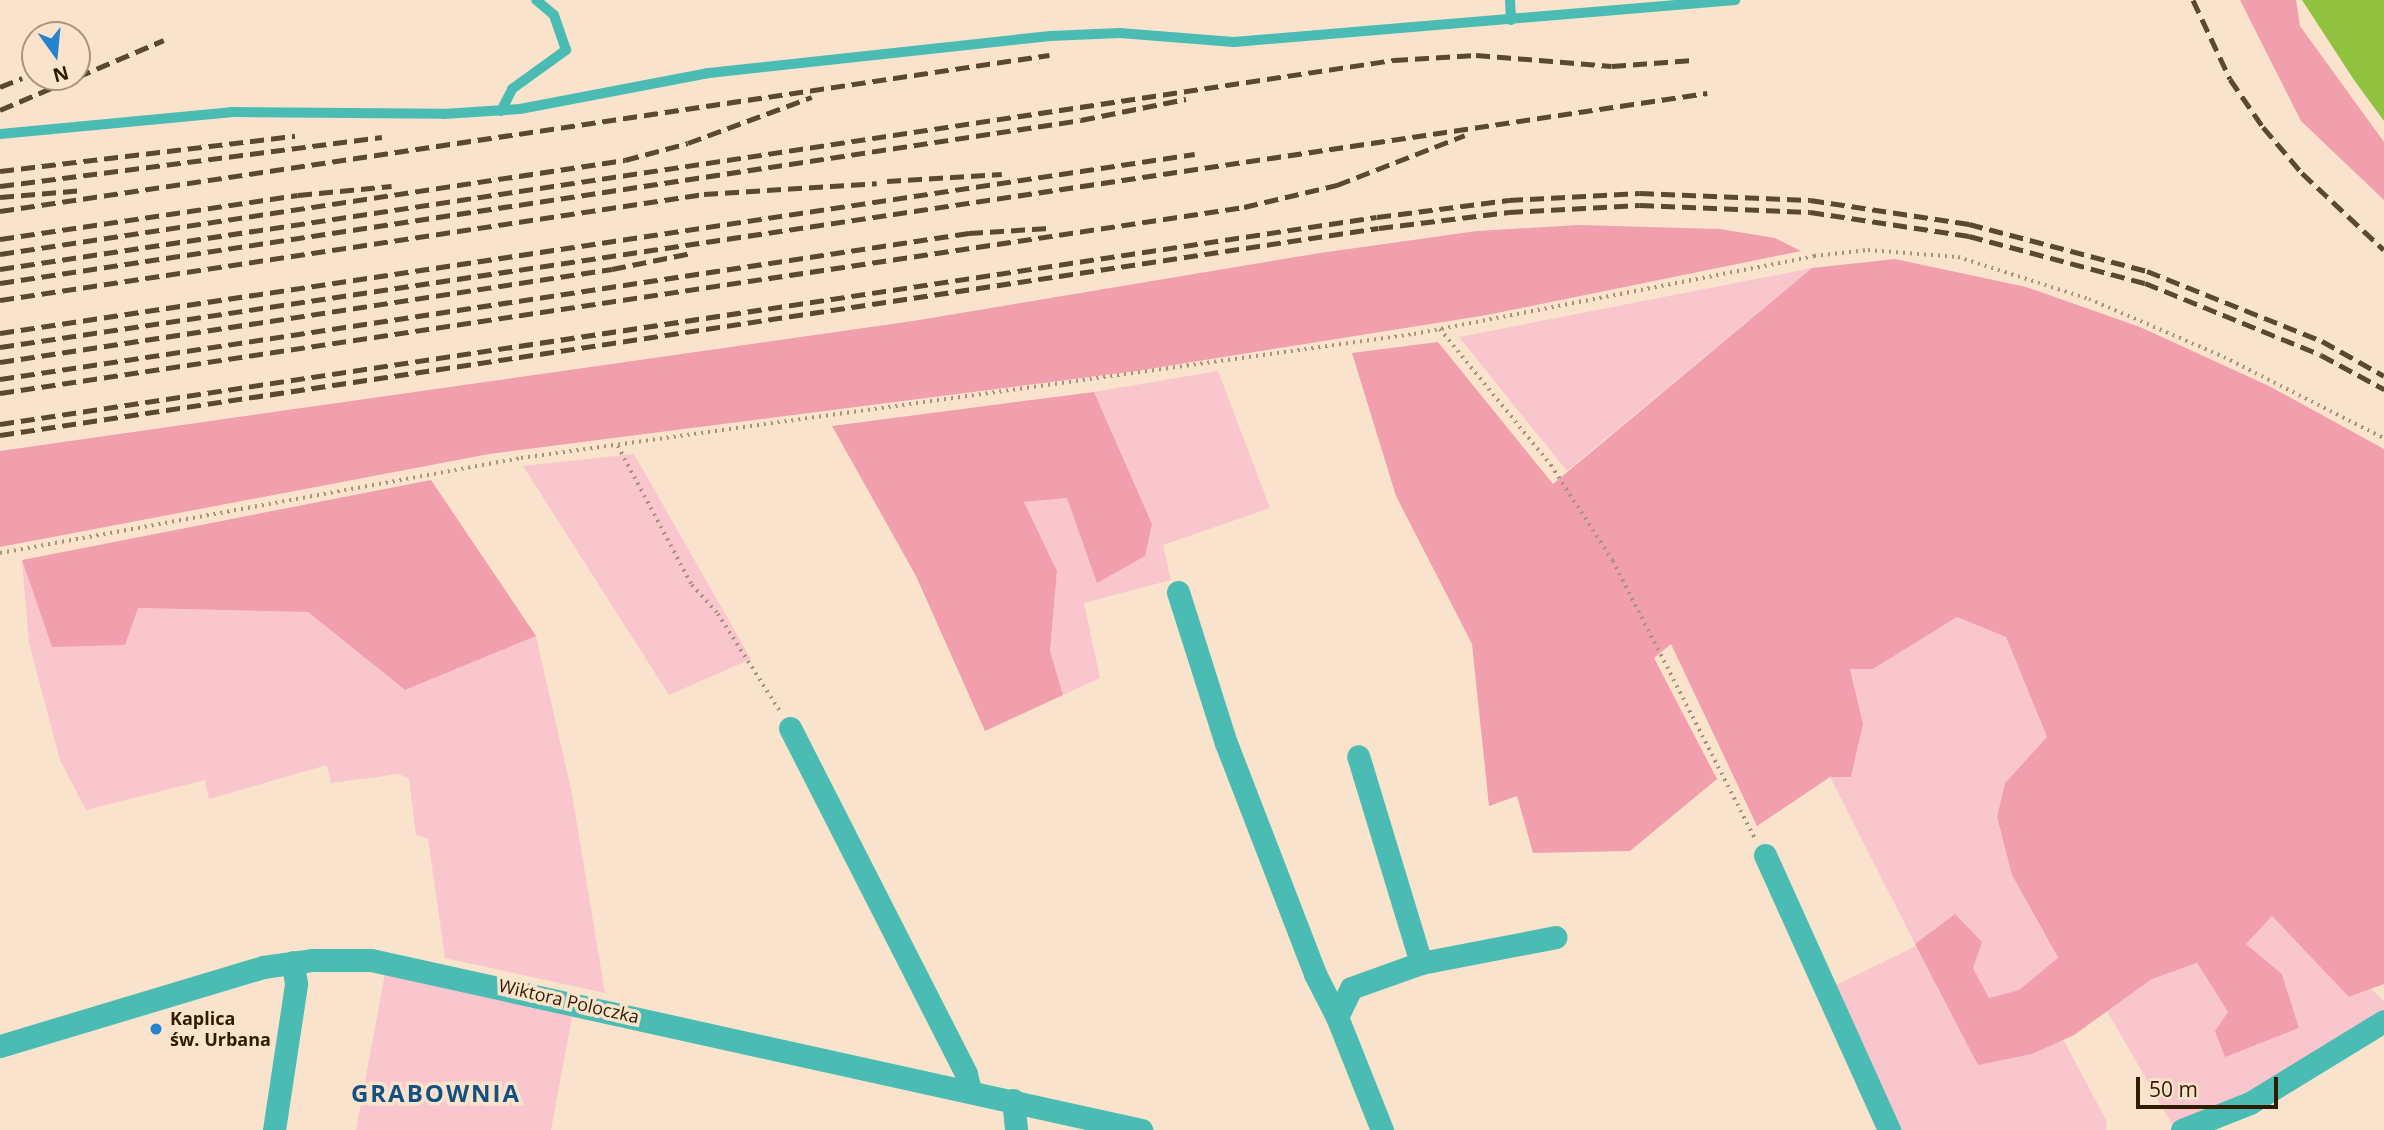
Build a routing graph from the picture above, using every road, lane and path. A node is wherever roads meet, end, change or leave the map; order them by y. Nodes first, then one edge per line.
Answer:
1 (536, 0) edge
2 (1510, 0) edge
3 (1735, 0) edge
4 (1511, 20) junction
5 (501, 111) junction
6 (0, 134) edge
7 (1440, 330) junction
8 (2384, 438) edge
9 (618, 446) junction
10 (0, 553) edge
11 (1178, 592) dead end
12 (790, 728) joint
13 (1358, 756) dead end
14 (1765, 855) joint
15 (1556, 937) dead end
16 (293, 962) junction
17 (1421, 963) junction
18 (1337, 1017) junction
19 (2384, 1021) edge
20 (0, 1046) edge
21 (970, 1090) junction
22 (1013, 1100) junction
23 (274, 1130) edge
24 (1016, 1130) edge
25 (1141, 1130) edge
26 (1382, 1130) edge
27 (1889, 1130) edge
28 (2182, 1130) edge

1 - 5 lane
2 - 4 lane
3 - 4 lane
4 - 5 lane
5 - 6 lane
7 - 8 path
7 - 9 path
7 - 14 path
9 - 10 path
9 - 12 path
11 - 18 street
12 - 21 street
13 - 17 street
14 - 27 street
15 - 17 street
16 - 20 street, Wiktora Poloczka
16 - 21 street, Wiktora Poloczka
16 - 23 street
17 - 18 street
18 - 26 street
19 - 28 street
21 - 22 street, Wiktora Poloczka
22 - 24 street
22 - 25 street, Wiktora Poloczka

